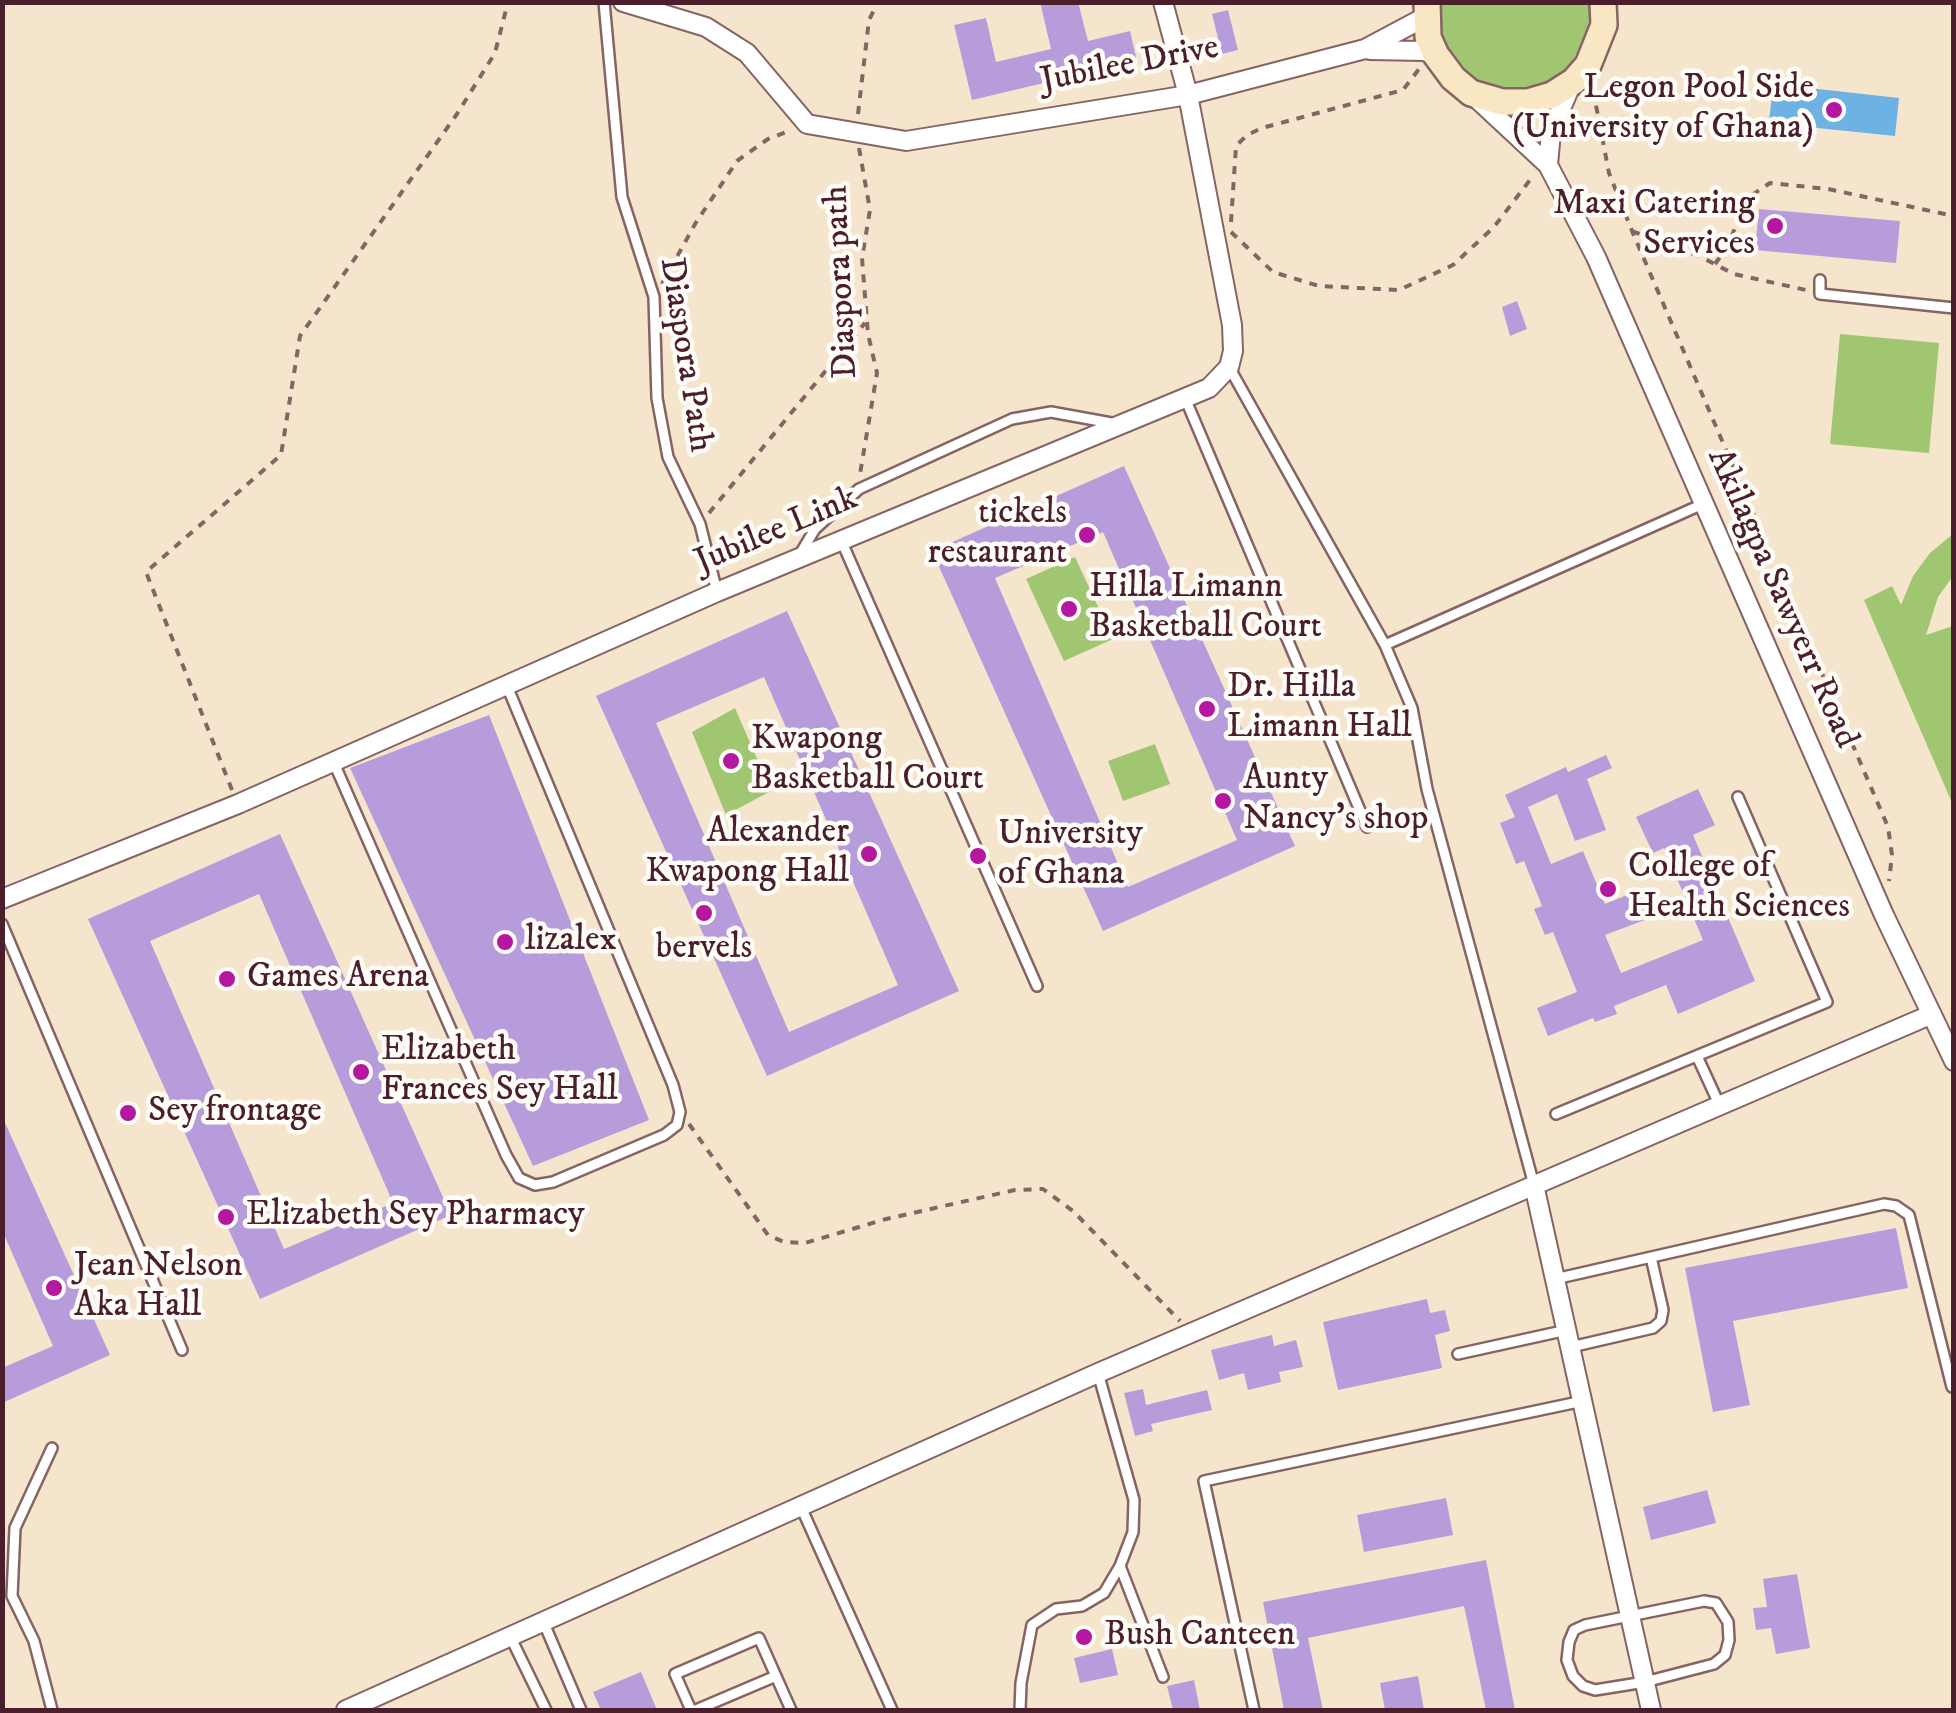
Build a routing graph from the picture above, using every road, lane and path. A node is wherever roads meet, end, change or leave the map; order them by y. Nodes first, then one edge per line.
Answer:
1 (508, 2) edge
2 (604, 2) edge
3 (622, 2) edge
4 (878, 2) edge
5 (1164, 2) edge
6 (1620, 2) edge
7 (1426, 10) edge
8 (1603, 14) edge
9 (1365, 50) junction
10 (1436, 55) junction
11 (1581, 73) junction
12 (1471, 93) junction
13 (1188, 94) junction
14 (807, 124) junction
15 (856, 132) junction
16 (1548, 165) junction
17 (1954, 216) edge
18 (1632, 231) junction
19 (1715, 264) junction
20 (1820, 280) dead end
21 (1820, 294) junction
22 (654, 296) junction
23 (1954, 308) edge
24 (867, 321) junction
25 (1229, 367) junction
26 (1185, 398) junction
27 (1120, 425) junction
28 (858, 489) junction
29 (1704, 504) junction
30 (700, 524) junction
31 (840, 540) junction
32 (796, 561) junction
33 (717, 592) junction
34 (1385, 645) junction
35 (507, 686) junction
36 (332, 760) junction
37 (1738, 797) dead end
38 (238, 804) junction
39 (1367, 827) dead end
40 (2, 899) edge
41 (1884, 915) junction
42 (2, 924) edge
43 (1038, 986) dead end
44 (1930, 1015) junction
45 (1697, 1056) junction
46 (1953, 1057) edge
47 (1718, 1104) junction
48 (680, 1112) junction
49 (1556, 1114) dead end
50 (1534, 1185) junction
51 (1652, 1257) junction
52 (1556, 1279) junction
53 (1191, 1332) junction
54 (1569, 1339) junction
55 (182, 1350) dead end
56 (1458, 1354) dead end
57 (1098, 1373) junction
58 (1952, 1387) edge
59 (1583, 1400) junction
60 (52, 1448) dead end
61 (801, 1507) junction
62 (1120, 1566) junction
63 (2, 1589) edge
64 (12, 1596) junction
65 (1631, 1616) junction
66 (543, 1621) junction
67 (510, 1636) junction
68 (776, 1676) junction
69 (1164, 1677) dead end
70 (1644, 1682) junction
71 (52, 1710) edge
72 (346, 1710) edge
73 (546, 1710) edge
74 (582, 1710) edge
75 (694, 1710) edge
76 (791, 1710) edge
77 (892, 1710) edge
78 (1020, 1710) edge
79 (1254, 1710) edge
80 (1651, 1710) edge

1 - 38 path
2 - 22 lane, Diaspora Path
3 - 14 street
4 - 15 path, Diaspora path
5 - 13 street
6 - 8 street
7 - 9 street, Jubilee Drive
7 - 10 street
8 - 11 street
9 - 10 street, Jubilee Drive
9 - 13 street, Jubilee Drive
10 - 12 street
10 - 16 path
11 - 12 street
11 - 16 street
11 - 18 path
12 - 16 street, Akilagpa Sawyerr Road
13 - 15 street, Jubilee Drive
13 - 25 street
14 - 15 street
14 - 22 path
15 - 24 path, Diaspora path
16 - 29 street, Akilagpa Sawyerr Road
17 - 19 path
18 - 19 path
18 - 41 path
19 - 21 path
20 - 21 lane
21 - 23 lane
22 - 30 lane, Diaspora Path
24 - 28 path, Diaspora path
24 - 30 path
25 - 26 street, Jubilee Link
25 - 34 lane
26 - 27 street, Jubilee Link
26 - 39 lane
27 - 28 lane
27 - 31 street, Jubilee Link
28 - 32 lane
29 - 34 lane
29 - 41 street, Akilagpa Sawyerr Road
30 - 33 lane, Diaspora Path
31 - 32 street, Jubilee Link
31 - 43 lane
32 - 33 street, Jubilee Link
33 - 35 street, Jubilee Link
34 - 50 lane
35 - 36 street, Jubilee Link
35 - 48 lane
36 - 38 street, Jubilee Link
36 - 48 lane
37 - 45 lane
38 - 40 street, Jubilee Link
41 - 44 street, Akilagpa Sawyerr Road
42 - 55 lane
44 - 46 street, Akilagpa Sawyerr Road
44 - 47 street
45 - 47 lane
45 - 49 lane
47 - 50 street
48 - 53 path
50 - 52 street
50 - 53 street
51 - 52 lane
51 - 54 lane
51 - 58 lane
52 - 54 street
53 - 57 street
54 - 56 lane
54 - 59 street
57 - 61 street
57 - 62 lane
59 - 65 street
59 - 79 lane
60 - 64 lane
61 - 66 street
61 - 77 lane
62 - 69 lane
62 - 78 lane
63 - 64 lane
64 - 71 lane
65 - 70 street
65 - 70 lane
65 - 70 lane
66 - 67 street
66 - 74 lane
67 - 72 street
67 - 73 lane
68 - 75 lane
68 - 75 lane
68 - 76 lane
70 - 80 street

